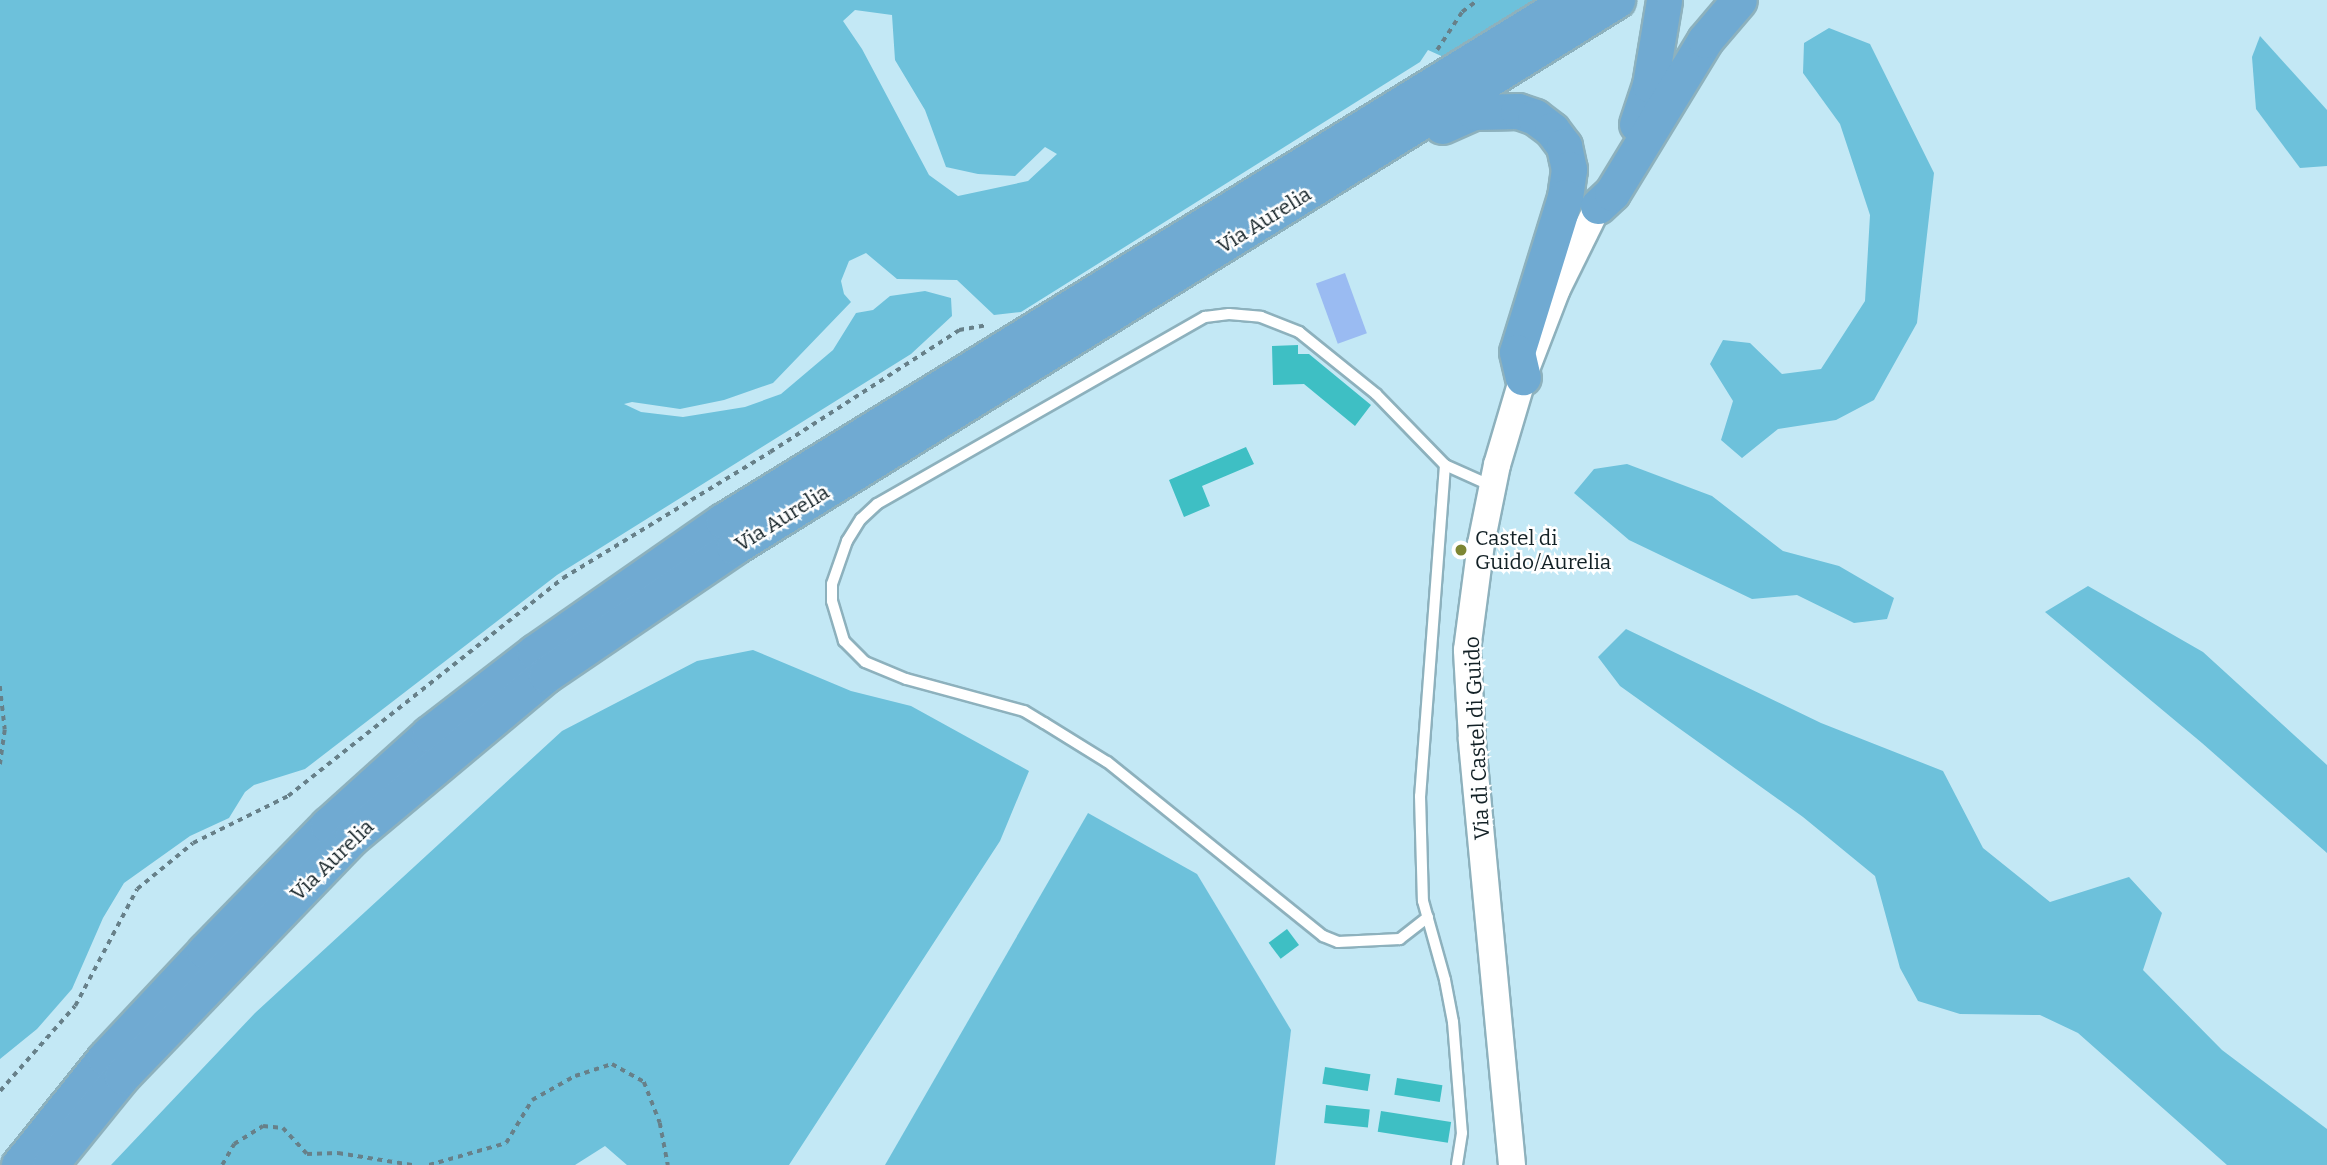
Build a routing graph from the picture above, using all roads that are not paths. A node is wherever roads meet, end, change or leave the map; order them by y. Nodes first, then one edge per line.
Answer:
1 (1570, 0) edge
2 (1617, 0) edge
3 (1664, 0) edge
4 (1739, 0) edge
5 (1598, 206) junction
6 (1074, 338) junction
7 (1523, 377) junction
8 (1445, 465) junction
9 (1492, 486) junction
10 (1428, 917) junction
11 (19, 1165) edge
12 (50, 1165) edge
13 (1457, 1165) edge
14 (1512, 1165) edge

1 - 11 highway, Via Aurelia
2 - 6 highway, Via Aurelia
3 - 5 highway
4 - 5 highway
5 - 7 street, Via di Castel di Guido
6 - 7 highway
6 - 12 highway, Via Aurelia
7 - 9 street, Via di Castel di Guido
8 - 9 lane
8 - 10 lane
8 - 10 lane
9 - 14 street, Via di Castel di Guido
10 - 13 lane

